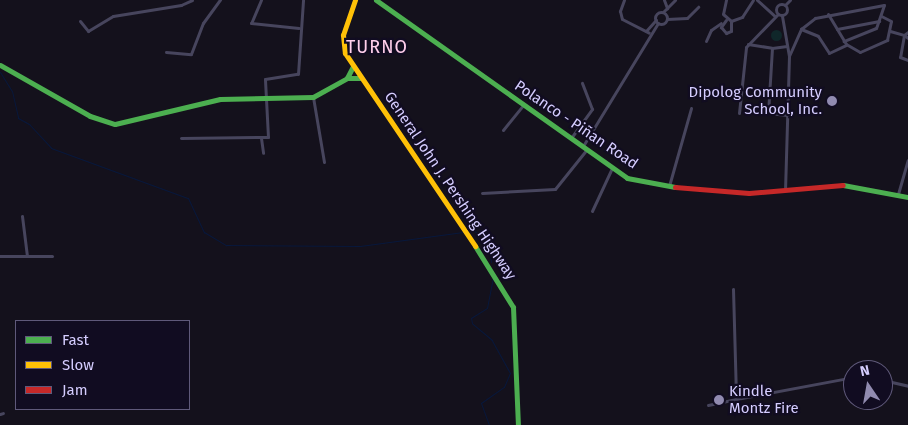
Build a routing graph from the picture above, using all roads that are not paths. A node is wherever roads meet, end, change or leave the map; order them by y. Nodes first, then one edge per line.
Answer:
1 (192, 0) edge
2 (220, 0) edge
3 (261, 0) edge
4 (302, 0) edge
5 (355, 0) edge
6 (376, 0) edge
7 (624, 0) edge
8 (664, 0) edge
9 (674, 0) edge
10 (726, 0) edge
11 (753, 0) edge
12 (757, 0) edge
13 (790, 0) edge
14 (785, 5) junction
15 (698, 7) dead end
16 (667, 8) junction
17 (663, 12) junction
18 (828, 14) junction
19 (776, 15) junction
20 (782, 16) junction
21 (881, 16) junction
22 (668, 19) junction
23 (80, 21) dead end
24 (657, 21) junction
25 (729, 21) junction
26 (879, 21) junction
27 (722, 23) junction
28 (299, 28) junction
29 (801, 29) junction
30 (837, 29) junction
31 (890, 30) junction
32 (648, 32) junction
33 (908, 32) edge
34 (904, 35) junction
35 (908, 38) edge
36 (706, 41) dead end
37 (845, 43) junction
38 (748, 44) junction
39 (788, 46) junction
40 (772, 48) junction
41 (166, 52) dead end
42 (789, 56) junction
43 (908, 60) edge
44 (0, 65) edge
45 (353, 66) junction
46 (347, 78) junction
47 (361, 78) junction
48 (582, 83) dead end
49 (313, 97) junction
50 (266, 98) junction
51 (522, 105) junction
52 (691, 108) dead end
53 (739, 112) dead end
54 (787, 115) junction
55 (503, 130) dead end
56 (181, 138) dead end
57 (262, 138) junction
58 (572, 138) junction
59 (585, 148) junction
60 (263, 154) dead end
61 (908, 160) edge
62 (324, 162) dead end
63 (612, 168) junction
64 (670, 186) junction
65 (785, 188) junction
66 (482, 193) dead end
67 (898, 194) junction
68 (908, 197) edge
69 (592, 211) dead end
70 (22, 216) dead end
71 (0, 256) edge
72 (27, 256) junction
73 (52, 256) dead end
74 (733, 289) dead end
75 (843, 379) edge
76 (893, 382) edge
77 (908, 386) edge
78 (736, 399) junction
79 (708, 405) dead end
80 (518, 425) edge

1 - 23 street
2 - 41 street
3 - 28 street
4 - 28 street
5 - 45 main road, General John J. Pershing Highway
6 - 51 main road, Polanco - Piñan Road
7 - 32 street
8 - 16 street
9 - 16 street
10 - 25 street
11 - 25 street
12 - 19 street
13 - 14 street
14 - 19 street
14 - 20 street
15 - 22 street
16 - 17 street
17 - 22 street
17 - 24 street
18 - 21 street
18 - 29 street
18 - 30 street
19 - 20 street
19 - 38 street
20 - 39 street
21 - 26 street
21 - 31 street
22 - 24 street
24 - 32 street
25 - 27 street
25 - 27 street
26 - 30 street
26 - 37 street
27 - 36 street
28 - 50 street
29 - 37 street
29 - 42 street
30 - 37 street
31 - 34 street
31 - 37 street
32 - 59 street
33 - 34 street
34 - 35 street
34 - 43 street
38 - 40 street
38 - 53 street
39 - 40 street
39 - 42 street
40 - 54 street
42 - 54 street
44 - 50 main road
45 - 46 main road
45 - 47 main road, General John J. Pershing Highway
46 - 47 main road
46 - 49 main road
47 - 80 main road, General John J. Pershing Highway
48 - 58 street
49 - 50 main road
49 - 62 street
50 - 57 street
51 - 55 street
51 - 58 main road, Polanco - Piñan Road
52 - 64 street
54 - 65 street
56 - 57 street
57 - 60 street
58 - 59 main road, Polanco - Piñan Road
59 - 63 main road, Polanco - Piñan Road
59 - 66 street
61 - 67 street
63 - 64 main road, Polanco - Piñan Road
63 - 69 street
64 - 65 main road, Polanco - Piñan Road
65 - 67 main road, Polanco - Piñan Road
67 - 68 main road, Polanco - Piñan Road
70 - 72 street
71 - 72 street
72 - 73 street
74 - 78 street
75 - 78 street
76 - 77 street
78 - 79 street

